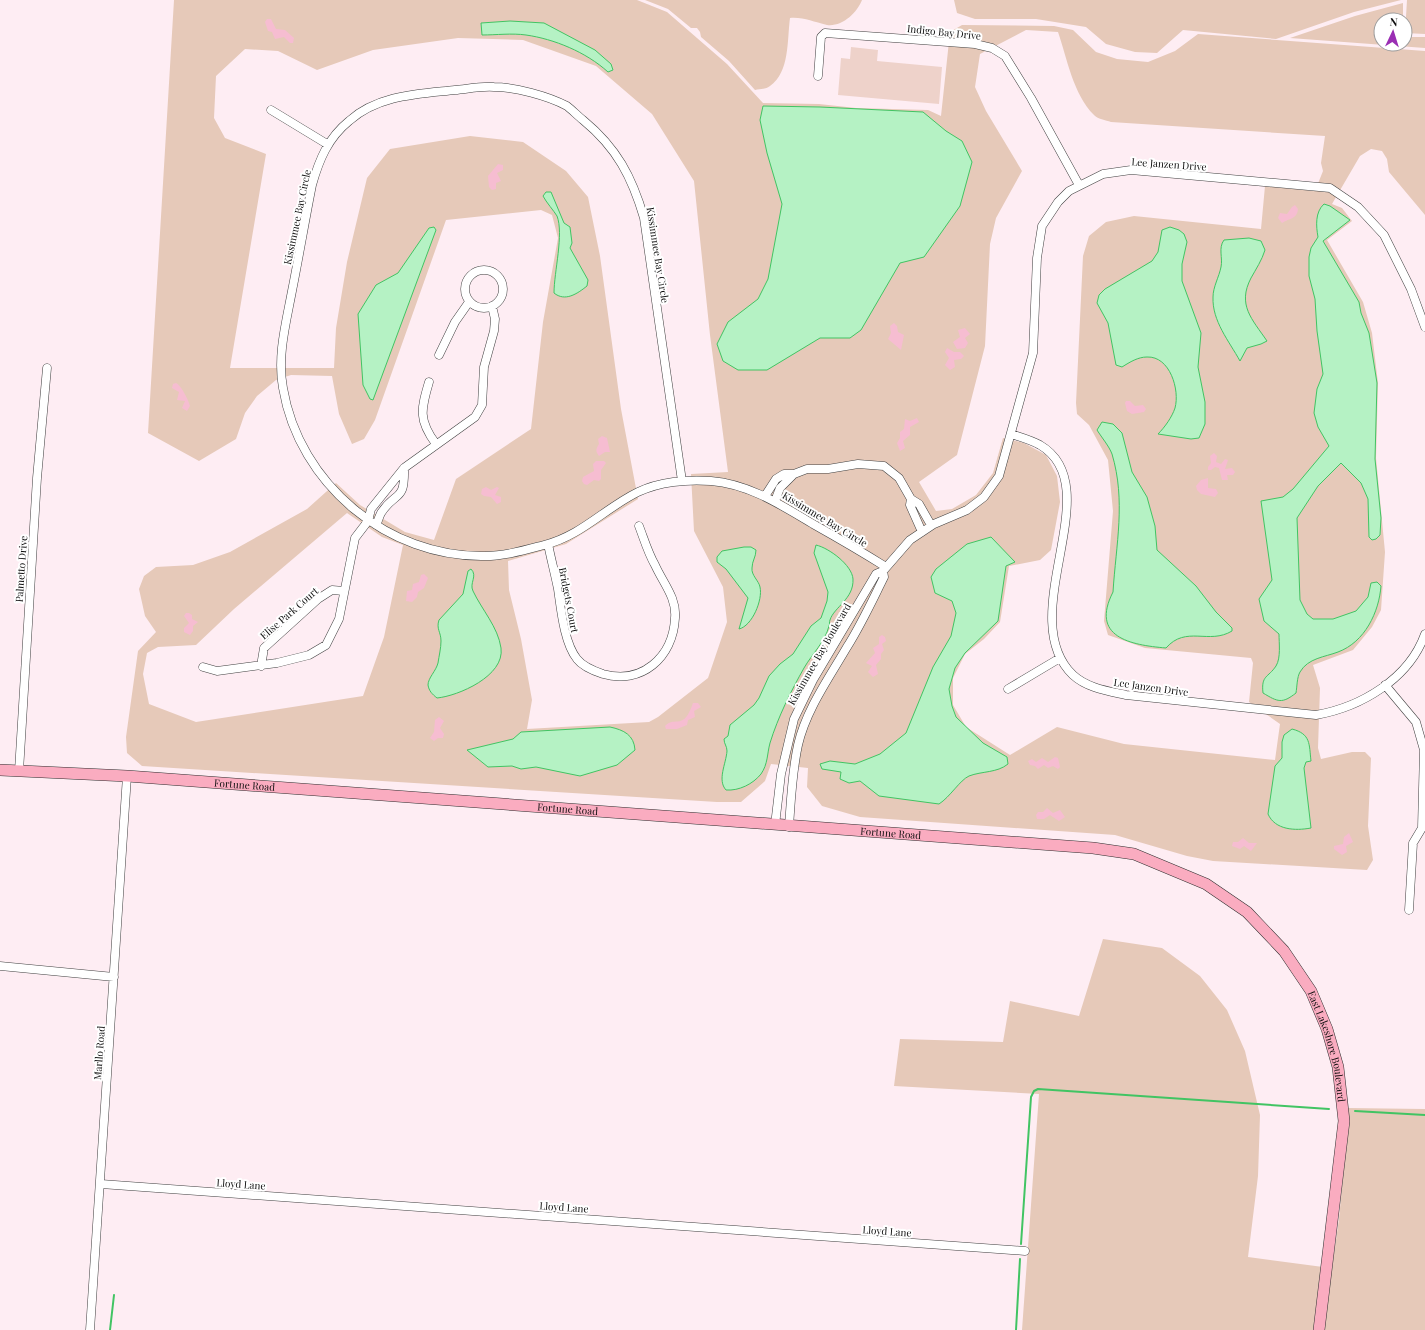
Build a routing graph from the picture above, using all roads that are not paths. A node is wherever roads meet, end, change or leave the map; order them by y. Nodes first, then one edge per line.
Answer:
1 (818, 76) dead end
2 (271, 110) dead end
3 (328, 144) junction
4 (1079, 185) junction
5 (469, 302) junction
6 (492, 306) junction
7 (1425, 327) edge
8 (439, 355) dead end
9 (47, 368) dead end
10 (428, 382) dead end
11 (1011, 434) junction
12 (436, 444) junction
13 (404, 468) junction
14 (794, 474) junction
15 (682, 482) junction
16 (765, 496) junction
17 (910, 499) junction
18 (775, 501) junction
19 (372, 523) junction
20 (931, 525) junction
21 (639, 526) dead end
22 (922, 532) junction
23 (548, 544) junction
24 (885, 569) junction
25 (344, 591) junction
26 (1425, 634) edge
27 (1060, 658) junction
28 (825, 661) junction
29 (261, 666) junction
30 (203, 667) dead end
31 (836, 667) junction
32 (1385, 685) junction
33 (1008, 689) dead end
34 (0, 770) edge
35 (19, 771) junction
36 (127, 776) junction
37 (780, 776) junction
38 (792, 777) junction
39 (775, 825) junction
40 (789, 826) junction
41 (1134, 854) joint
42 (1409, 910) dead end
43 (0, 966) edge
44 (114, 977) junction
45 (101, 1184) junction
46 (1025, 1251) dead end
47 (90, 1330) edge
48 (1319, 1330) edge

1 - 4 street, Indigo Bay Drive
2 - 3 street
3 - 15 street, Kissimmee Bay Circle
3 - 19 street, Kissimmee Bay Circle
4 - 7 street, Lee Janzen Drive
4 - 11 street, Lee Janzen Drive
5 - 6 street
5 - 6 street
5 - 8 street
6 - 12 street
9 - 35 street, Palmetto Drive
10 - 12 street
11 - 20 street, Lee Janzen Drive
11 - 27 street, Lee Janzen Drive
12 - 13 street
13 - 19 street
13 - 19 street
14 - 16 street
14 - 17 street
14 - 18 street
15 - 16 street, Kissimmee Bay Circle
15 - 23 street, Kissimmee Bay Circle
16 - 18 street, Kissimmee Bay Circle
17 - 20 street
17 - 22 street
18 - 24 street, Kissimmee Bay Circle
19 - 23 street, Kissimmee Bay Circle
19 - 25 street
20 - 22 street, Lee Janzen Drive
21 - 23 street, Bridgets Court
22 - 24 street, Lee Janzen Drive
24 - 28 street, Kissimmee Bay Boulevard
24 - 31 street, Kissimmee Bay Boulevard
25 - 29 street, Elise Park Court
25 - 29 street
26 - 32 street, Lee Janzen Drive
27 - 32 street, Lee Janzen Drive
27 - 33 street
28 - 31 street
28 - 37 street, Kissimmee Bay Boulevard
29 - 30 street
31 - 38 street, Kissimmee Bay Boulevard
32 - 42 street
34 - 35 street, Fortune Road
35 - 36 street, Fortune Road
36 - 39 street, Fortune Road
36 - 44 street, Marllo Road
37 - 38 street
37 - 39 street, Kissimmee Bay Boulevard
38 - 40 street, Kissimmee Bay Boulevard
39 - 40 street, Fortune Road
40 - 41 street, Fortune Road
41 - 48 street, East Lakeshore Boulevard
43 - 44 street
44 - 45 street, Marllo Road
45 - 46 street, Lloyd Lane
45 - 47 street, Marllo Road

